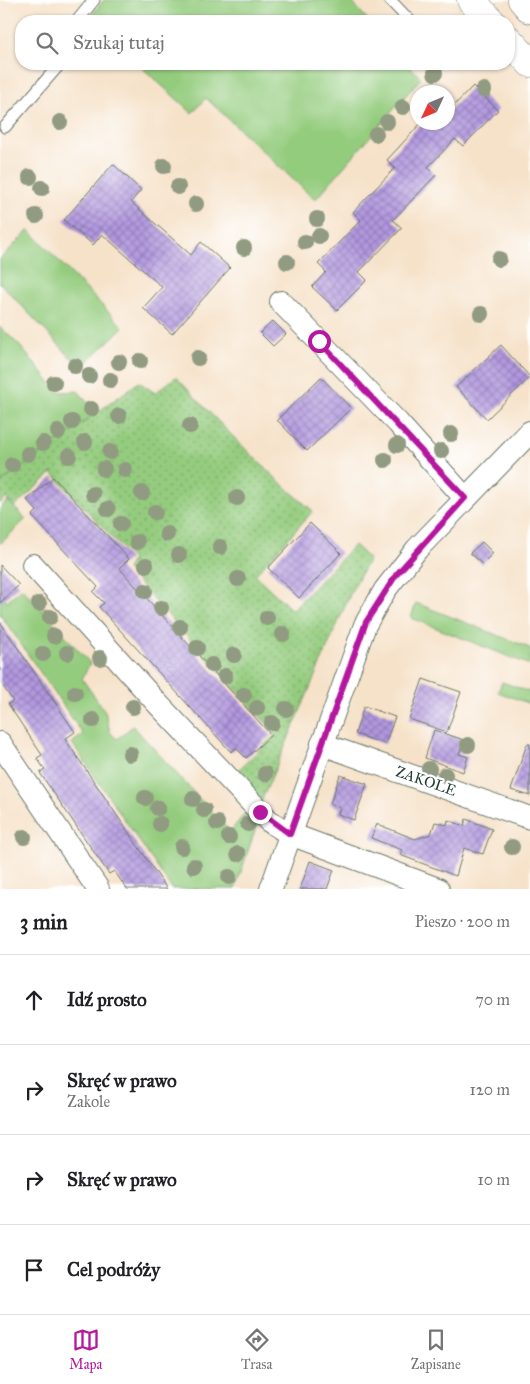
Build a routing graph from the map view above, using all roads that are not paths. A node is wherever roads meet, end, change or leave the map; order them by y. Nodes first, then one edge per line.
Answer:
1 (94, 0) edge
2 (390, 0) edge
3 (471, 0) edge
4 (522, 0) edge
5 (530, 9) edge
6 (82, 15) edge
7 (404, 15) edge
8 (485, 15) edge
9 (515, 47) edge
10 (530, 63) edge
11 (55, 70) edge
12 (6, 127) dead end
13 (281, 302) dead end
14 (530, 432) edge
15 (465, 498) junction
16 (33, 565) dead end
17 (0, 743) edge
18 (322, 744) junction
19 (530, 818) edge
20 (290, 834) junction
21 (98, 889) edge
22 (271, 889) edge
23 (438, 889) edge

1 - 6 lane
2 - 7 lane
3 - 8 street
4 - 5 street
9 - 10 street
11 - 12 lane
13 - 15 street
14 - 15 street
15 - 18 street
16 - 20 street
17 - 21 street
18 - 19 street, ZAKOLE
18 - 20 street
20 - 22 street
20 - 23 street

